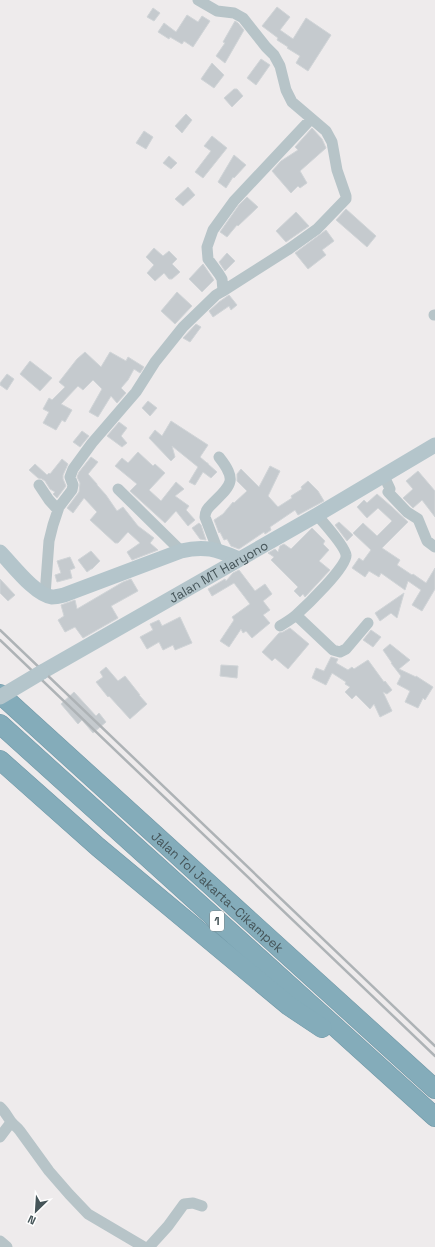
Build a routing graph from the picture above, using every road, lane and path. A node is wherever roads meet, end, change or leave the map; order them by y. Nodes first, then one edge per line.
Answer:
1 (198, 0) edge
2 (311, 118) junction
3 (223, 291) junction
4 (435, 445) edge
5 (219, 457) dead end
6 (384, 476) junction
7 (39, 485) dead end
8 (118, 489) dead end
9 (58, 510) junction
10 (317, 515) junction
11 (435, 547) edge
12 (181, 551) junction
13 (218, 551) junction
14 (0, 552) edge
15 (239, 560) junction
16 (45, 595) junction
17 (296, 615) junction
18 (368, 623) dead end
19 (280, 626) dead end
20 (0, 695) edge
21 (0, 712) edge
22 (0, 724) edge
23 (0, 730) edge
24 (0, 760) edge
25 (375, 1064) junction
26 (435, 1089) edge
27 (435, 1103) edge
28 (0, 1107) edge
29 (435, 1117) edge
30 (12, 1124) junction
31 (0, 1137) edge
32 (202, 1206) dead end
33 (0, 1240) edge
34 (7, 1247) edge
35 (144, 1247) edge
36 (149, 1247) edge

1 - 2 street
2 - 3 street
2 - 3 street
3 - 9 street
4 - 6 main road, Jalan MT Haryono
5 - 13 street
6 - 10 main road, Jalan MT Haryono
6 - 11 street
7 - 9 street
8 - 12 street
9 - 16 street
10 - 15 main road, Jalan MT Haryono
10 - 17 street
12 - 13 main road
12 - 16 main road
13 - 15 main road
14 - 16 main road
15 - 20 main road, Jalan MT Haryono, bridge
17 - 18 street
17 - 19 street
20 - 26 highway, Jalan Tol Jakarta–Cikampek / 1
21 - 27 highway, 1
22 - 29 highway, 1
23 - 25 highway, Jalan Tol Jakarta–Cikampek / 1
24 - 25 highway
25 - 29 highway, Jalan Tol Jakarta–Cikampek / 1
28 - 30 street
30 - 31 street
30 - 35 street
32 - 36 street
33 - 34 street

